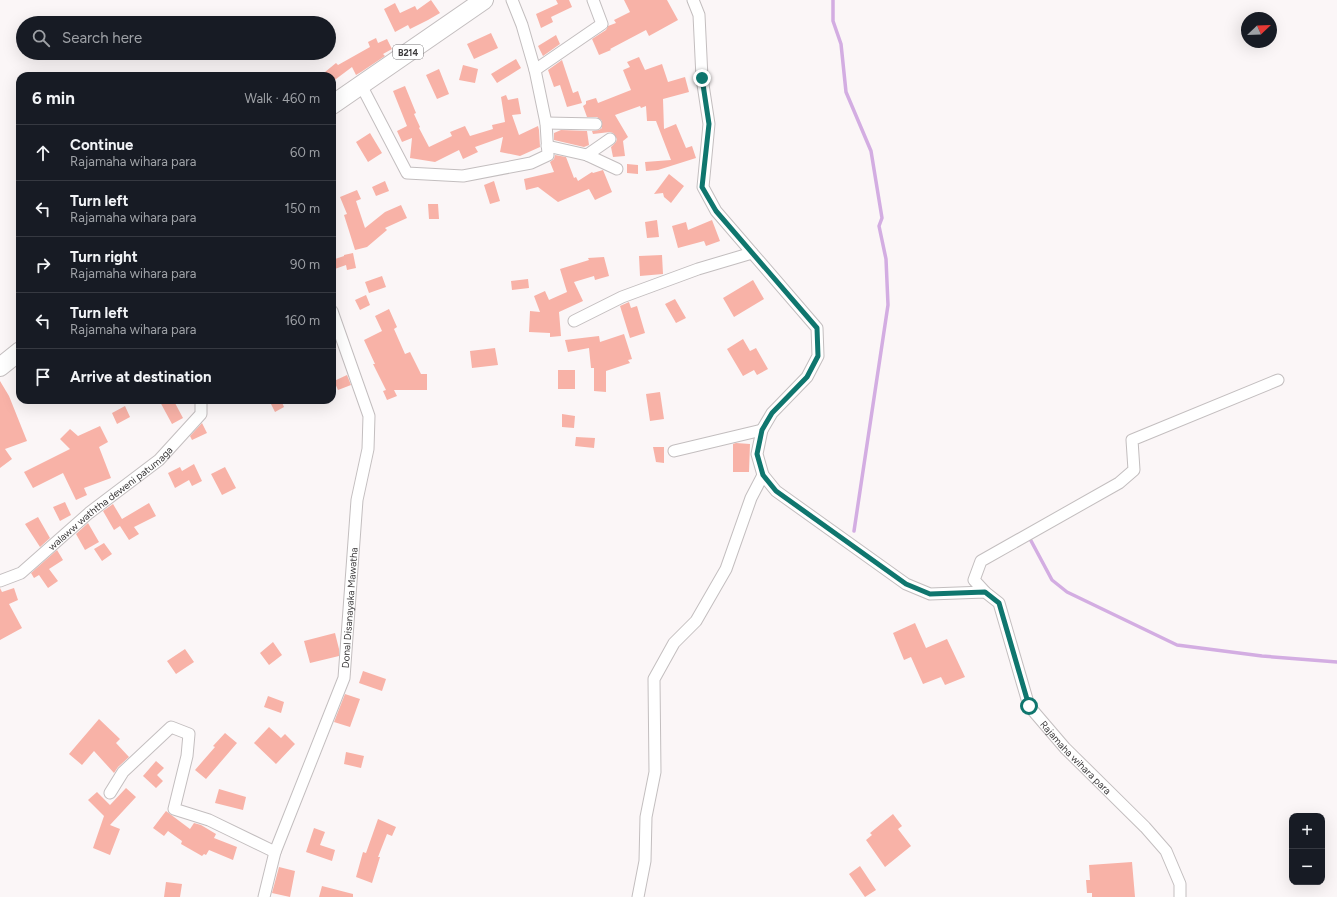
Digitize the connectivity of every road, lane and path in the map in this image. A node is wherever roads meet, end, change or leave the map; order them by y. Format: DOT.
graph roads {
  1 [pos="484,0"];
  2 [pos="512,0"];
  3 [pos="593,0"];
  4 [pos="693,0"];
  5 [pos="535,70"];
  6 [pos="361,85"];
  7 [pos="336,101"];
  8 [pos="546,123"];
  9 [pos="596,124"];
  10 [pos="610,138"];
  11 [pos="547,146"];
  12 [pos="587,155"];
  13 [pos="617,169"];
  14 [pos="752,253"];
  15 [pos="574,321"];
  16 [pos="336,322"];
  17 [pos="16,354"];
  18 [pos="0,367"];
  19 [pos="1278,380"];
  20 [pos="201,404"];
  21 [pos="762,430"];
  22 [pos="674,451"];
  23 [pos="763,475"];
  24 [pos="0,581"];
  25 [pos="985,592"];
  26 [pos="110,793"];
  27 [pos="275,852"];
  28 [pos="264,897"];
  29 [pos="638,897"];
  30 [pos="1180,897"];
  1 -- 6 [label="main road, B214"];
  2 -- 5 [label="street"];
  3 -- 5 [label="street"];
  4 -- 14 [label="street"];
  5 -- 8 [label="street"];
  6 -- 7 [label="main road, B214"];
  6 -- 11 [label="street"];
  8 -- 9 [label="street"];
  8 -- 11 [label="street"];
  10 -- 12 [label="street"];
  11 -- 12 [label="street"];
  12 -- 13 [label="street"];
  14 -- 15 [label="street"];
  14 -- 21 [label="street"];
  16 -- 27 [label="street, Donal Disanayaka Mawatha"];
  17 -- 18 [label="main road"];
  19 -- 25 [label="street, Rajamaha wihara para"];
  20 -- 24 [label="street, walaww waththa deweni patumaga"];
  21 -- 22 [label="street"];
  21 -- 23 [label="street"];
  23 -- 25 [label="street"];
  23 -- 29 [label="street"];
  25 -- 30 [label="street, Rajamaha wihara para"];
  26 -- 27 [label="street"];
  27 -- 28 [label="street, Donal Disanayaka Mawatha"];
}
